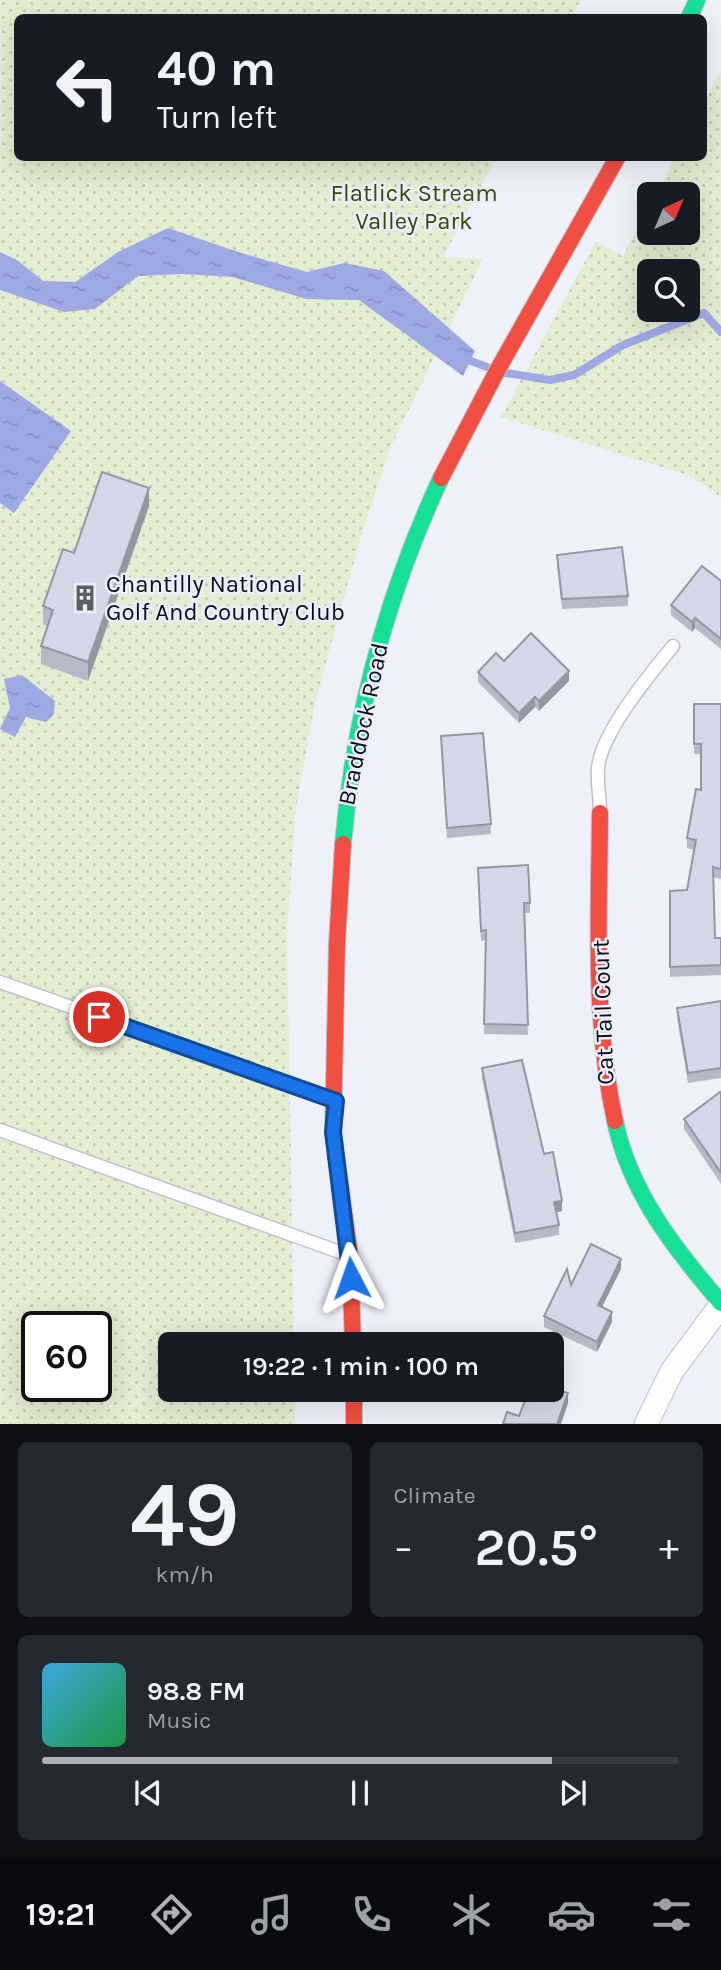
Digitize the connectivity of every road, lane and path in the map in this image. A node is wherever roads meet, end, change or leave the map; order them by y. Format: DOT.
graph roads {
  1 [pos="615,161"];
  2 [pos="673,646"];
  3 [pos="600,813"];
  4 [pos="0,982"];
  5 [pos="336,1101"];
  6 [pos="0,1130"];
  7 [pos="350,1256"];
  8 [pos="721,1304"];
  9 [pos="353,1332"];
  10 [pos="354,1402"];
  11 [pos="354,1424"];
  12 [pos="646,1424"];
  1 -- 5 [label="main road, Braddock Road"];
  2 -- 3 [label="lane"];
  3 -- 8 [label="main road, Cat Tail Court"];
  4 -- 5 [label="lane"];
  5 -- 7 [label="main road, Braddock Road"];
  6 -- 7 [label="lane"];
  7 -- 9 [label="main road, Braddock Road"];
  8 -- 12 [label="street"];
  10 -- 11 [label="main road"];
}
